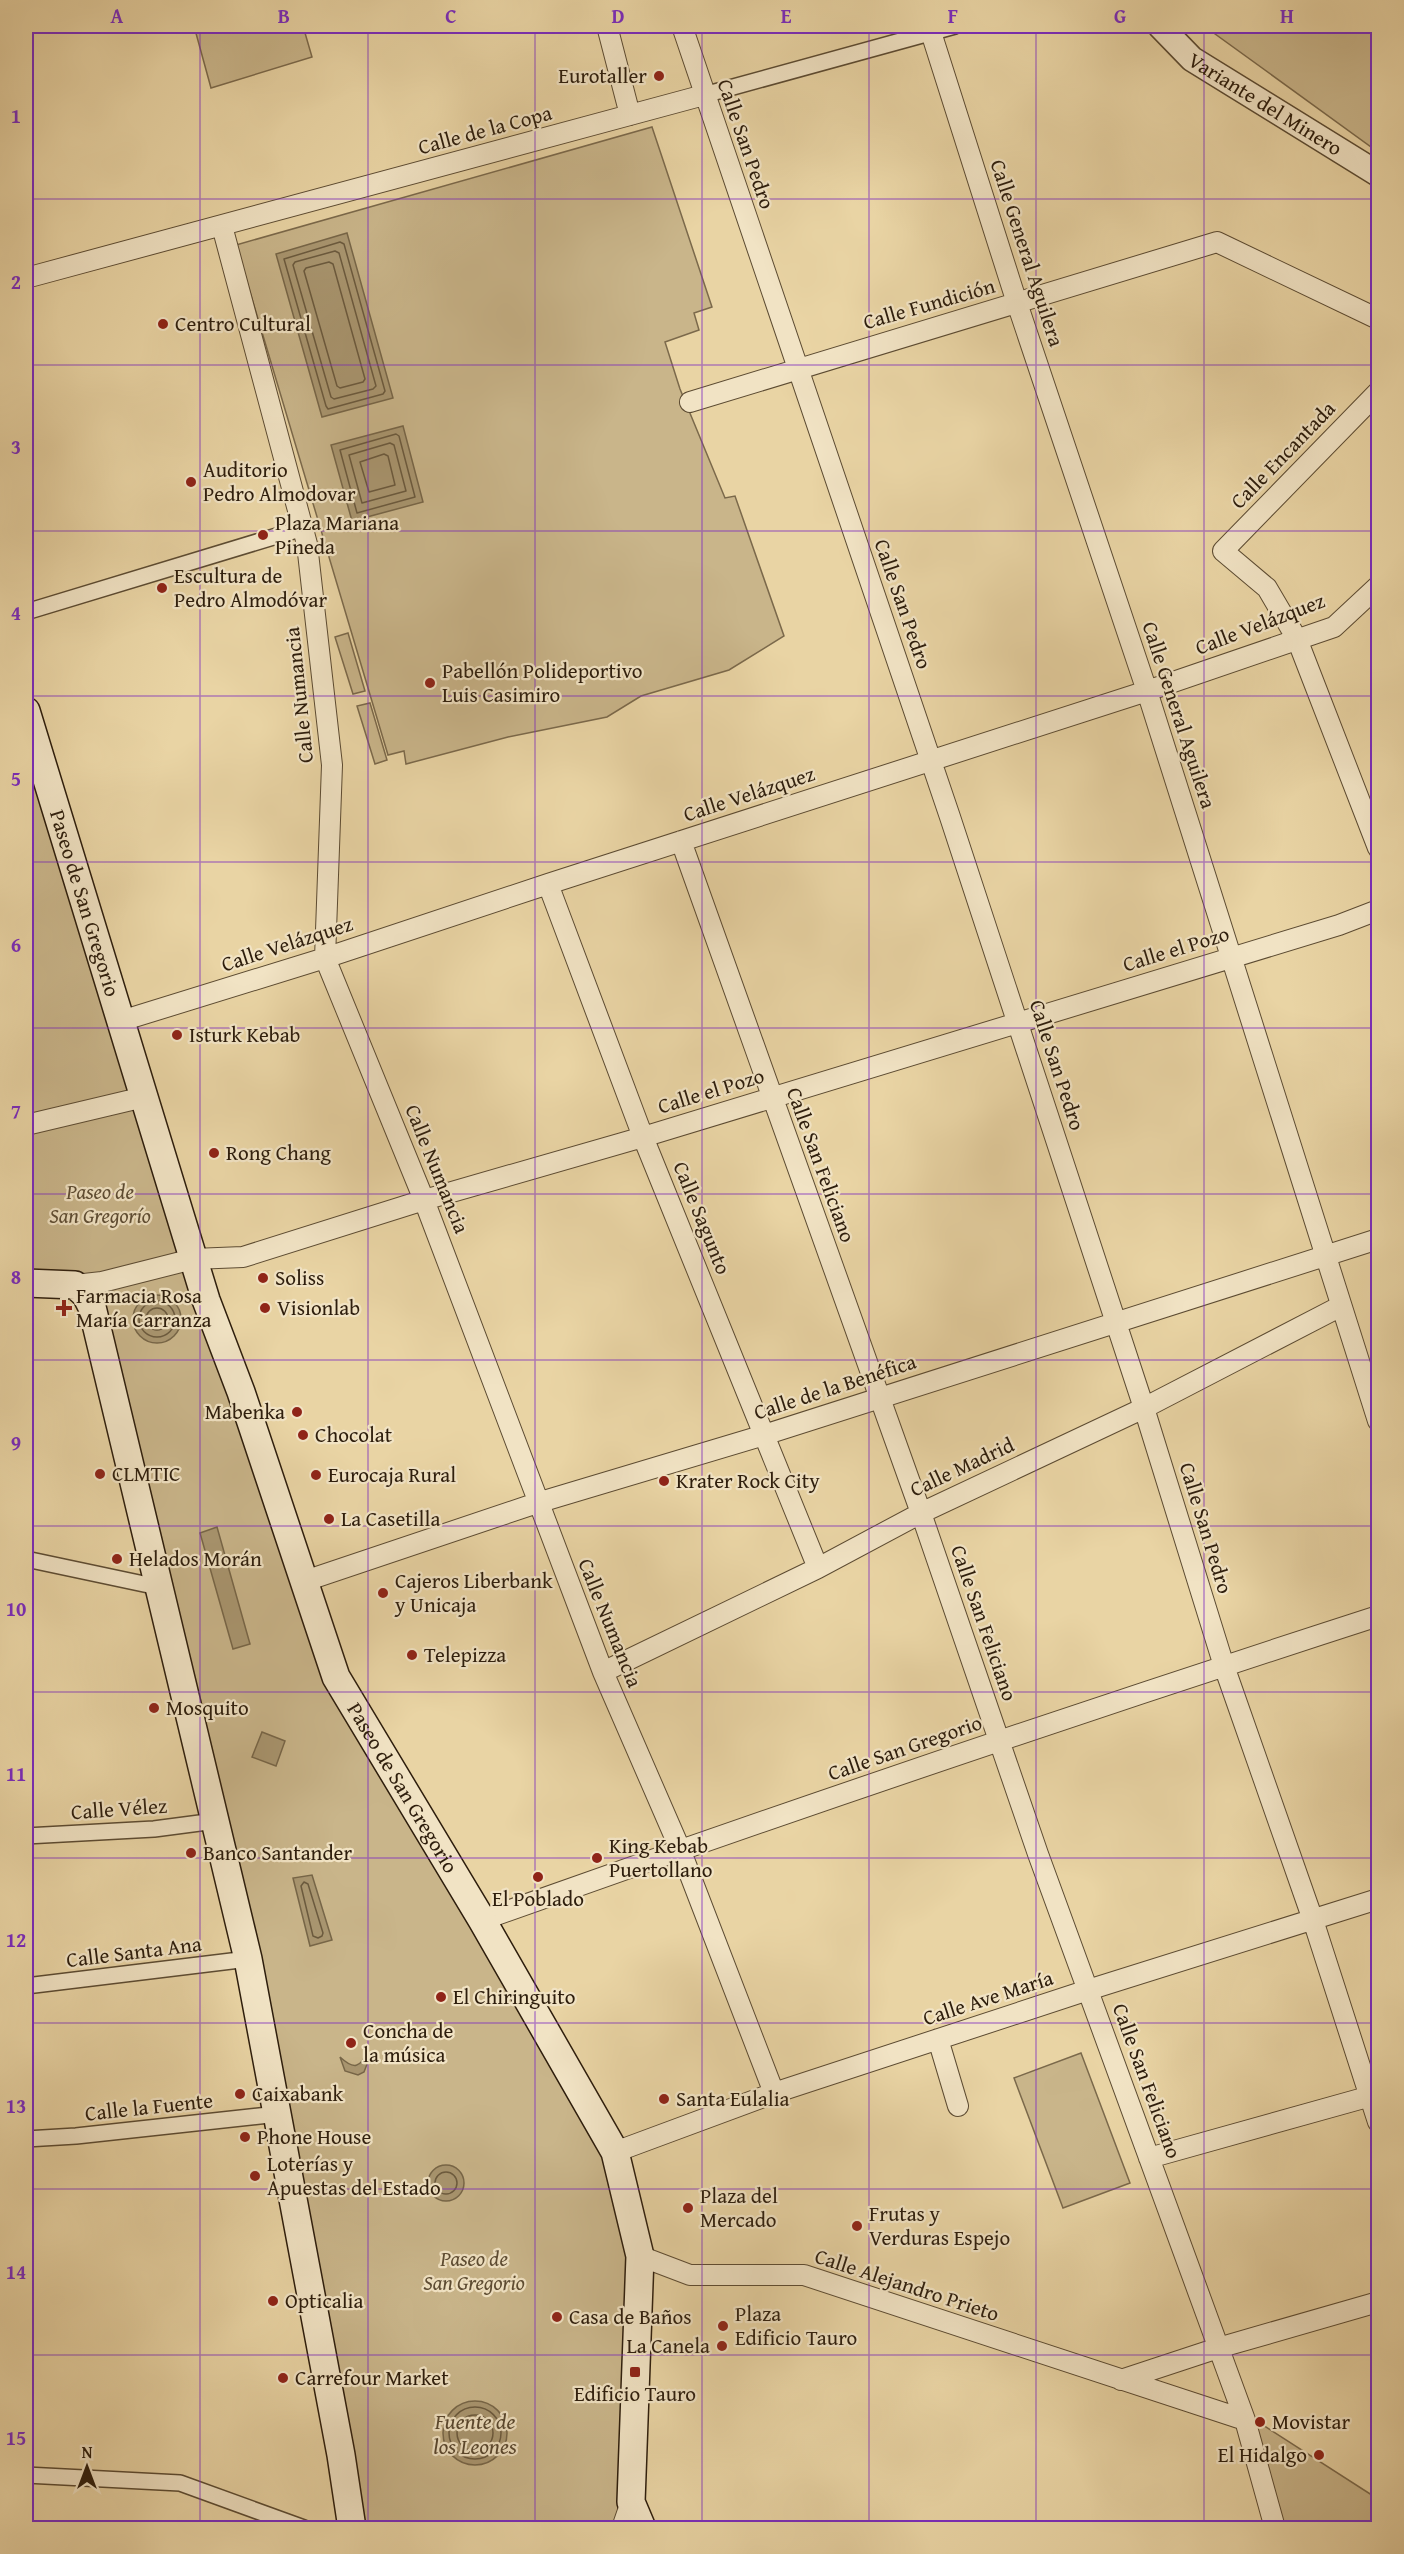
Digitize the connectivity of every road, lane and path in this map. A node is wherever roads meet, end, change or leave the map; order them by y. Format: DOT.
graph roads {
  1 [pos="607,26"];
  2 [pos="682,26"];
  3 [pos="955,26"];
  4 [pos="1160,26"];
  5 [pos="930,29"];
  6 [pos="704,95"];
  7 [pos="630,115"];
  8 [pos="1378,174"];
  9 [pos="222,226"];
  10 [pos="26,278"];
  11 [pos="1017,303"];
  12 [pos="1378,319"];
  13 [pos="796,368"];
  14 [pos="1378,392"];
  15 [pos="690,402"];
  16 [pos="303,528"];
  17 [pos="1378,586"];
  18 [pos="26,612"];
  19 [pos="1297,639"];
  20 [pos="1147,691"];
  21 [pos="26,711"];
  22 [pos="932,761"];
  23 [pos="1374,819"];
  24 [pos="681,841"];
  25 [pos="1378,848"];
  26 [pos="548,884"];
  27 [pos="1378,910"];
  28 [pos="1232,957"];
  29 [pos="325,958"];
  30 [pos="121,1022"];
  31 [pos="1017,1022"];
  32 [pos="144,1097"];
  33 [pos="771,1097"];
  34 [pos="26,1125"];
  35 [pos="643,1137"];
  36 [pos="424,1200"];
  37 [pos="1378,1239"];
  38 [pos="1325,1256"];
  39 [pos="189,1260"];
  40 [pos="102,1282"];
  41 [pos="26,1283"];
  42 [pos="75,1285"];
  43 [pos="1341,1306"];
  44 [pos="92,1307"];
  45 [pos="1117,1324"];
  46 [pos="879,1398"];
  47 [pos="1144,1408"];
  48 [pos="1378,1421"];
  49 [pos="764,1435"];
  50 [pos="537,1503"];
  51 [pos="921,1513"];
  52 [pos="26,1559"];
  53 [pos="819,1568"];
  54 [pos="305,1581"];
  55 [pos="158,1587"];
  56 [pos="1378,1616"];
  57 [pos="1224,1666"];
  58 [pos="603,1672"];
  59 [pos="999,1741"];
  60 [pos="215,1821"];
  61 [pos="26,1836"];
  62 [pos="680,1850"];
  63 [pos="1378,1899"];
  64 [pos="482,1920"];
  65 [pos="1312,1920"];
  66 [pos="248,1959"];
  67 [pos="26,1986"];
  68 [pos="1088,1990"];
  69 [pos="938,2039"];
  70 [pos="774,2093"];
  71 [pos="1375,2095"];
  72 [pos="958,2106"];
  73 [pos="278,2114"];
  74 [pos="1378,2122"];
  75 [pos="26,2139"];
  76 [pos="615,2152"];
  77 [pos="1149,2158"];
  78 [pos="640,2256"];
  79 [pos="1378,2302"];
  80 [pos="1218,2348"];
  81 [pos="1121,2379"];
  82 [pos="1245,2420"];
  83 [pos="26,2475"];
  84 [pos="344,2487"];
  85 [pos="632,2502"];
  86 [pos="304,2529"];
  87 [pos="330,2529"];
  88 [pos="352,2529"];
  89 [pos="622,2529"];
  90 [pos="642,2529"];
  91 [pos="1275,2529"];
  1 -- 7 [label="street"];
  2 -- 6 [label="street, Calle San Pedro"];
  3 -- 5 [label="street, Calle de la Copa"];
  4 -- 8 [label="street, Variante del Minero"];
  5 -- 6 [label="street, Calle de la Copa"];
  5 -- 11 [label="street, Calle General Aguilera"];
  6 -- 7 [label="street, Calle de la Copa"];
  6 -- 13 [label="street, Calle San Pedro"];
  7 -- 9 [label="street, Calle de la Copa"];
  9 -- 10 [label="street, Calle de la Copa"];
  9 -- 16 [label="street, Calle Numancia"];
  11 -- 12 [label="street, Calle Fundición"];
  11 -- 13 [label="street, Calle Fundición"];
  11 -- 20 [label="street, Calle General Aguilera"];
  13 -- 15 [label="street, Calle Fundición"];
  13 -- 22 [label="street, Calle San Pedro"];
  14 -- 19 [label="street, Calle Encantada"];
  16 -- 18 [label="street"];
  16 -- 29 [label="street, Calle Numancia"];
  17 -- 19 [label="street, Calle Velázquez"];
  19 -- 20 [label="street, Calle Velázquez"];
  19 -- 23 [label="street"];
  20 -- 22 [label="street, Calle Velázquez"];
  20 -- 28 [label="street, Calle General Aguilera"];
  21 -- 30 [label="main road, Paseo de San Gregorio"];
  22 -- 24 [label="street, Calle Velázquez"];
  22 -- 31 [label="street, Calle San Pedro"];
  23 -- 25 [label="street"];
  24 -- 26 [label="street, Calle Velázquez"];
  24 -- 33 [label="street, Calle San Feliciano"];
  26 -- 29 [label="street, Calle Velázquez"];
  26 -- 35 [label="street, Calle Sagunto"];
  27 -- 28 [label="street, Calle el Pozo"];
  28 -- 31 [label="street, Calle el Pozo"];
  28 -- 38 [label="street, Calle General Aguilera"];
  29 -- 30 [label="street, Calle Velázquez"];
  29 -- 36 [label="street, Calle Numancia"];
  30 -- 32 [label="main road, Paseo de San Gregorio"];
  31 -- 33 [label="street, Calle el Pozo"];
  31 -- 45 [label="street, Calle San Pedro"];
  32 -- 34 [label="street"];
  32 -- 39 [label="main road, Paseo de San Gregorio"];
  33 -- 35 [label="street, Calle el Pozo"];
  33 -- 46 [label="street, Calle San Feliciano"];
  35 -- 36 [label="street, Calle el Pozo"];
  35 -- 49 [label="street, Calle Sagunto"];
  36 -- 39 [label="street, Calle el Pozo"];
  36 -- 50 [label="street, Calle Numancia"];
  37 -- 38 [label="street, Calle de la Benéfica"];
  38 -- 43 [label="street, Calle General Aguilera"];
  38 -- 45 [label="street, Calle de la Benéfica"];
  39 -- 40 [label="street"];
  39 -- 54 [label="main road, Paseo de San Gregorio"];
  40 -- 42 [label="street"];
  40 -- 44 [label="street"];
  41 -- 42 [label="main road"];
  42 -- 44 [label="main road"];
  43 -- 47 [label="street, Calle Madrid"];
  43 -- 48 [label="street, Calle General Aguilera"];
  44 -- 55 [label="main road"];
  45 -- 46 [label="street, Calle de la Benéfica"];
  45 -- 47 [label="street, Calle San Pedro"];
  46 -- 49 [label="street, Calle de la Benéfica"];
  46 -- 51 [label="street, Calle San Feliciano"];
  47 -- 51 [label="street, Calle Madrid"];
  47 -- 57 [label="street, Calle San Pedro"];
  49 -- 50 [label="street, Calle de la Benéfica"];
  49 -- 53 [label="street, Calle Sagunto"];
  50 -- 54 [label="street, Calle de la Benéfica"];
  50 -- 58 [label="street, Calle Numancia"];
  51 -- 53 [label="street, Calle Madrid"];
  51 -- 59 [label="street, Calle San Feliciano"];
  52 -- 55 [label="street"];
  53 -- 58 [label="street, Calle Madrid"];
  54 -- 64 [label="main road, Paseo de San Gregorio"];
  55 -- 60 [label="main road"];
  56 -- 57 [label="street, Calle San Gregorio"];
  57 -- 59 [label="street, Calle San Gregorio"];
  57 -- 65 [label="street, Calle San Pedro"];
  58 -- 62 [label="street, Calle Numancia"];
  59 -- 62 [label="street, Calle San Gregorio"];
  59 -- 68 [label="street, Calle San Feliciano"];
  60 -- 61 [label="street, Calle Vélez"];
  60 -- 66 [label="main road"];
  62 -- 64 [label="street, Calle San Gregorio"];
  62 -- 70 [label="street, Calle Numancia"];
  63 -- 65 [label="street, Calle Ave María"];
  64 -- 76 [label="main road, Paseo de San Gregorio"];
  65 -- 68 [label="street, Calle Ave María"];
  65 -- 71 [label="street, Calle San Pedro"];
  66 -- 67 [label="street, Calle Santa Ana"];
  66 -- 73 [label="main road"];
  68 -- 69 [label="street, Calle Ave María"];
  68 -- 77 [label="street, Calle San Feliciano"];
  69 -- 70 [label="street, Calle Ave María"];
  69 -- 72 [label="street"];
  70 -- 76 [label="street, Calle Ave María"];
  71 -- 74 [label="street, Calle San Pedro"];
  71 -- 77 [label="street"];
  73 -- 75 [label="street, Calle la Fuente"];
  73 -- 84 [label="main road"];
  76 -- 78 [label="main road, Paseo de San Gregorio"];
  77 -- 80 [label="street, Calle San Feliciano"];
  78 -- 81 [label="street, Calle Alejandro Prieto"];
  78 -- 85 [label="main road, Paseo de San Gregorio"];
  79 -- 80 [label="street"];
  80 -- 81 [label="street"];
  80 -- 82 [label="street, Calle San Feliciano"];
  81 -- 82 [label="street, Calle Alejandro Prieto"];
  82 -- 91 [label="street, Calle San Feliciano"];
  83 -- 86 [label="street"];
  84 -- 87 [label="main road"];
  84 -- 88 [label="main road"];
  85 -- 89 [label="street, Paseo de San Gregorio"];
  85 -- 90 [label="main road, Paseo de San Gregorio"];
}
